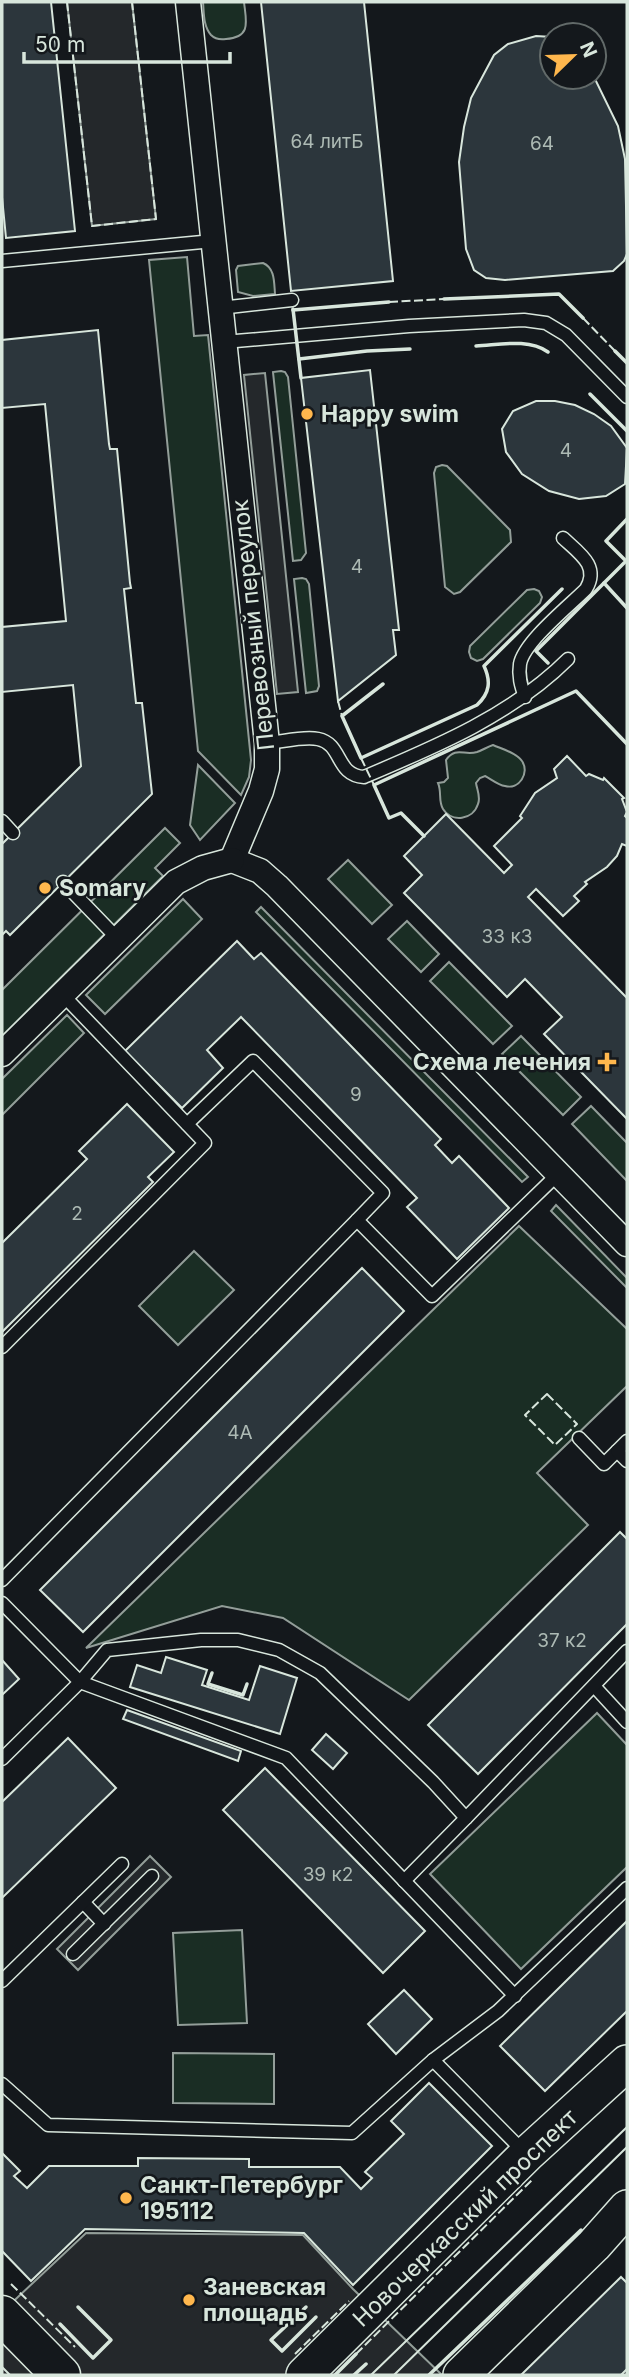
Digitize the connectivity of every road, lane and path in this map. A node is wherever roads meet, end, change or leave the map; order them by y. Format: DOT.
graph roads {
  1 [pos="188,2"];
  2 [pos="213,241"];
  3 [pos="2,261"];
  4 [pos="292,300"];
  5 [pos="220,308"];
  6 [pos="224,342"];
  7 [pos="627,397"];
  8 [pos="563,538"];
  9 [pos="568,659"];
  10 [pos="525,697"];
  11 [pos="267,743"];
  12 [pos="2,821"];
  13 [pos="13,833"];
  14 [pos="232,860"];
  15 [pos="63,882"];
  16 [pos="118,939"];
  17 [pos="62,994"];
  18 [pos="2,1054"];
  19 [pos="187,1124"];
  20 [pos="558,1174"];
  21 [pos="357,1220"];
  22 [pos="627,1244"];
  23 [pos="2,1347"];
  24 [pos="579,1438"];
  25 [pos="627,1441"];
  26 [pos="617,1451"];
  27 [pos="627,1461"];
  28 [pos="2,1580"];
  29 [pos="2,1603"];
  30 [pos="627,1651"];
  31 [pos="80,1682"];
  32 [pos="594,1686"];
  33 [pos="627,1722"];
  34 [pos="2,1759"];
  35 [pos="466,1818"];
  36 [pos="122,1864"];
  37 [pos="152,1876"];
  38 [pos="404,1881"];
  39 [pos="627,1888"];
  40 [pos="83,1902"];
  41 [pos="104,1924"];
  42 [pos="73,1954"];
  43 [pos="2,1981"];
  44 [pos="514,1996"];
  45 [pos="432,2060"];
  46 [pos="627,2063"];
  47 [pos="2,2084"];
  48 [pos="527,2154"];
  49 [pos="627,2210"];
  50 [pos="2,2315"];
  51 [pos="61,2375"];
  52 [pos="304,2375"];
  53 [pos="461,2375"];
  1 -- 2 [label="street, Перевозный переулок"];
  2 -- 3 [label="lane"];
  2 -- 5 [label="street, Перевозный переулок"];
  4 -- 5 [label="lane"];
  5 -- 6 [label="street, Перевозный переулок"];
  6 -- 7 [label="lane"];
  6 -- 11 [label="street, Перевозный переулок"];
  8 -- 10 [label="lane"];
  9 -- 10 [label="lane"];
  10 -- 11 [label="lane"];
  11 -- 14 [label="street, Перевозный переулок"];
  12 -- 13 [label="lane"];
  14 -- 16 [label="street"];
  14 -- 20 [label="street"];
  15 -- 16 [label="lane"];
  16 -- 17 [label="street"];
  17 -- 18 [label="street"];
  17 -- 19 [label="lane"];
  19 -- 21 [label="lane"];
  19 -- 23 [label="lane"];
  20 -- 21 [label="lane"];
  20 -- 22 [label="street"];
  21 -- 28 [label="lane"];
  24 -- 26 [label="lane"];
  25 -- 26 [label="lane"];
  26 -- 27 [label="lane"];
  29 -- 31 [label="lane"];
  30 -- 32 [label="lane"];
  31 -- 34 [label="lane"];
  31 -- 35 [label="lane"];
  31 -- 38 [label="lane"];
  32 -- 33 [label="lane"];
  32 -- 35 [label="lane"];
  35 -- 38 [label="lane"];
  36 -- 40 [label="lane"];
  37 -- 41 [label="lane"];
  38 -- 44 [label="lane"];
  39 -- 44 [label="lane"];
  40 -- 41 [label="lane"];
  40 -- 43 [label="lane"];
  41 -- 42 [label="lane"];
  44 -- 45 [label="lane"];
  45 -- 47 [label="lane"];
  45 -- 48 [label="lane"];
  46 -- 48 [label="main road, Новочеркасский проспект"];
  48 -- 52 [label="main road, Новочеркасский проспект"];
  49 -- 53 [label="main road"];
  50 -- 51 [label="main road"];
}
